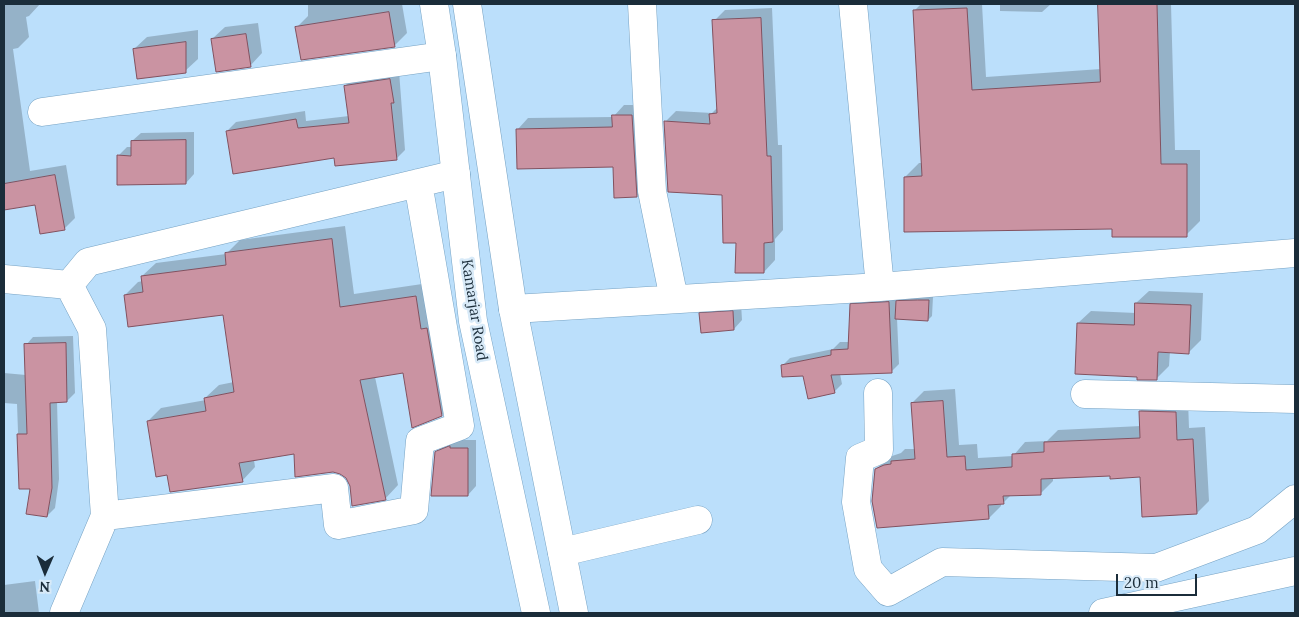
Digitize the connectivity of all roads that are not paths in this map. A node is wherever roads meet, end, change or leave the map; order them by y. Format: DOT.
graph roads {
  1 [pos="434,4"];
  2 [pos="467,4"];
  3 [pos="642,4"];
  4 [pos="853,4"];
  5 [pos="442,56"];
  6 [pos="42,112"];
  7 [pos="456,174"];
  8 [pos="418,183"];
  9 [pos="1295,253"];
  10 [pos="4,278"];
  11 [pos="69,284"];
  12 [pos="880,286"];
  13 [pos="674,299"];
  14 [pos="513,309"];
  15 [pos="878,393"];
  16 [pos="1085,394"];
  17 [pos="1295,399"];
  18 [pos="1295,499"];
  19 [pos="105,516"];
  20 [pos="698,520"];
  21 [pos="562,552"];
  22 [pos="1295,571"];
  23 [pos="889,602"];
  24 [pos="64,613"];
  25 [pos="536,613"];
  26 [pos="574,613"];
  27 [pos="1103,613"];
  1 -- 5 [label="street, Kamarjar Road"];
  2 -- 14 [label="street"];
  3 -- 13 [label="street"];
  4 -- 12 [label="street"];
  5 -- 6 [label="street"];
  5 -- 7 [label="street, Kamarjar Road"];
  7 -- 8 [label="street"];
  7 -- 25 [label="street, Kamarjar Road"];
  8 -- 11 [label="street"];
  8 -- 19 [label="street"];
  9 -- 12 [label="street"];
  10 -- 11 [label="street"];
  11 -- 19 [label="street"];
  12 -- 13 [label="street"];
  13 -- 14 [label="street"];
  14 -- 21 [label="street"];
  15 -- 23 [label="street"];
  16 -- 17 [label="street"];
  18 -- 23 [label="street"];
  19 -- 24 [label="street"];
  20 -- 21 [label="street"];
  21 -- 26 [label="street"];
  22 -- 27 [label="street"];
}
